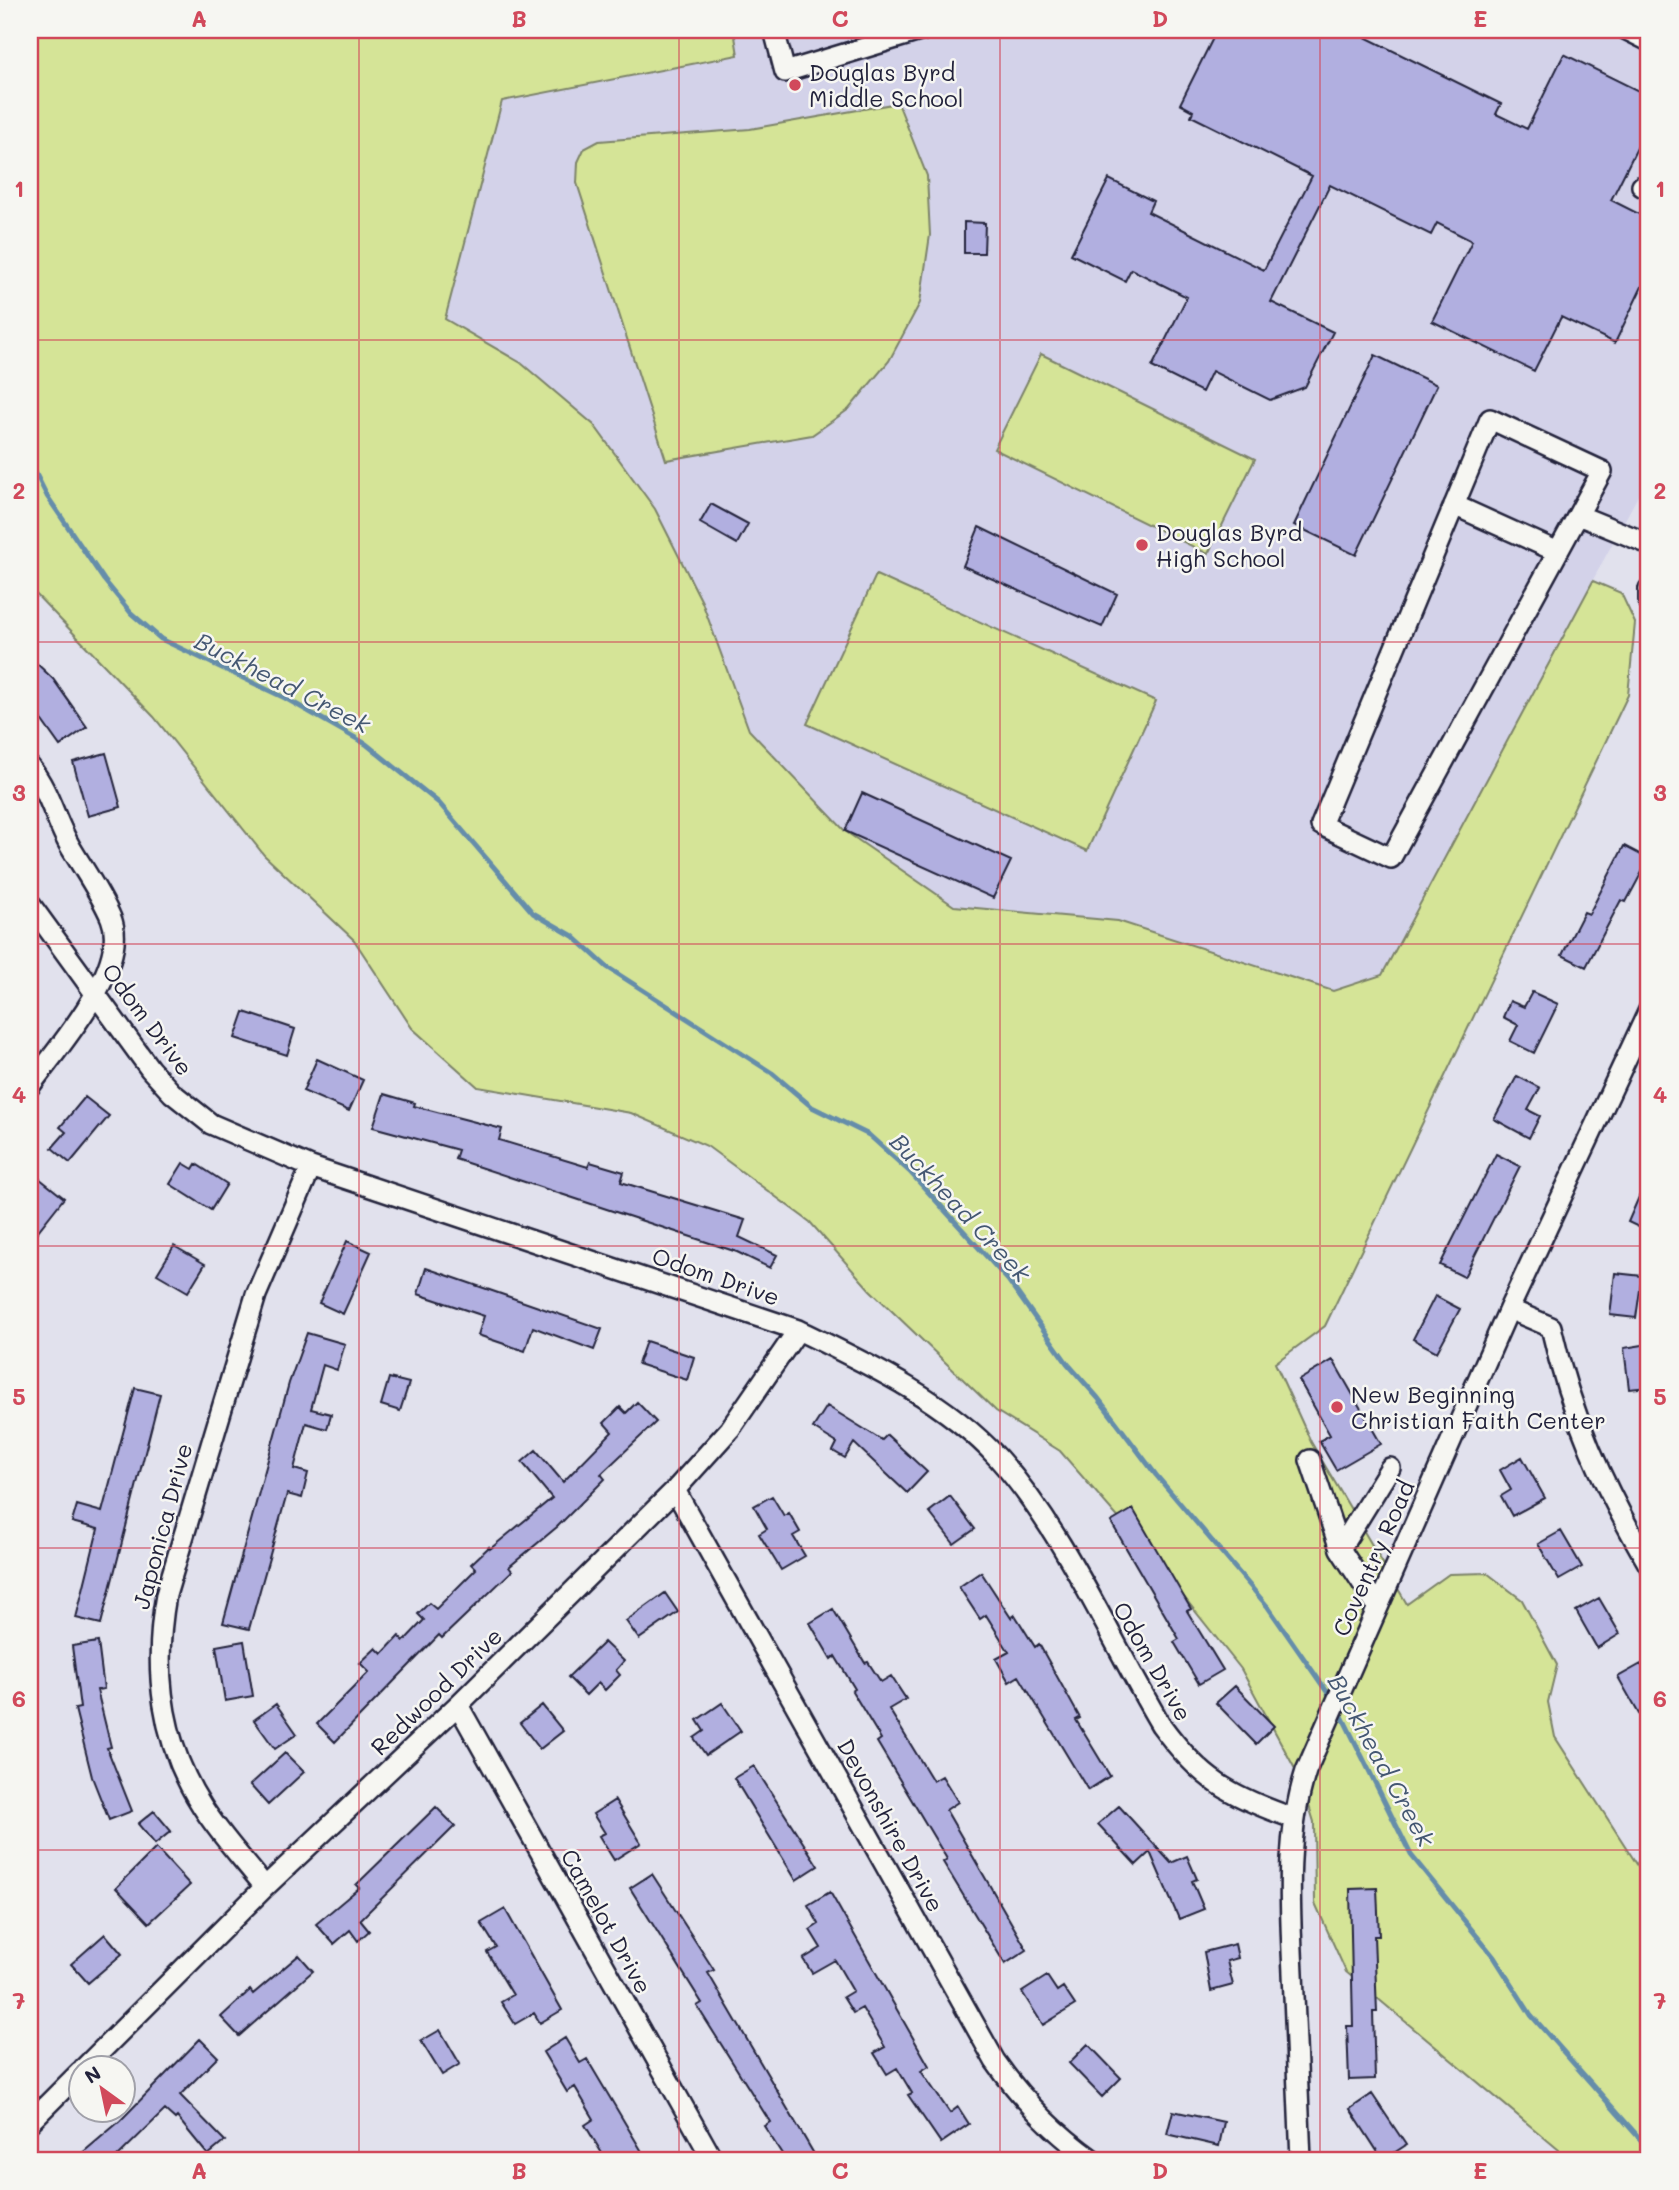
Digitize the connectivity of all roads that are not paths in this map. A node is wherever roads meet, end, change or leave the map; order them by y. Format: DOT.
graph roads {
  1 [pos="774,30"];
  2 [pos="923,30"];
  3 [pos="1627,30"];
  4 [pos="1649,41"];
  5 [pos="1454,505"];
  6 [pos="1578,515"];
  7 [pos="1649,544"];
  8 [pos="1558,552"];
  9 [pos="1649,589"];
  10 [pos="1649,601"];
  11 [pos="30,768"];
  12 [pos="30,904"];
  13 [pos="97,992"];
  14 [pos="1649,1010"];
  15 [pos="30,1086"];
  16 [pos="311,1167"];
  17 [pos="1509,1309"];
  18 [pos="798,1330"];
  19 [pos="1310,1460"];
  20 [pos="1390,1468"];
  21 [pos="675,1490"];
  22 [pos="1649,1525"];
  23 [pos="1631,1534"];
  24 [pos="1339,1549"];
  25 [pos="1649,1565"];
  26 [pos="1378,1607"];
  27 [pos="458,1705"];
  28 [pos="1293,1818"];
  29 [pos="265,1886"];
  30 [pos="98,2054"];
  31 [pos="66,2085"];
  32 [pos="30,2122"];
  33 [pos="713,2160"];
  34 [pos="1093,2160"];
  35 [pos="1301,2160"];
  1 -- 2 [label="street"];
  3 -- 4 [label="street"];
  5 -- 6 [label="street"];
  5 -- 8 [label="street"];
  5 -- 8 [label="street"];
  6 -- 7 [label="street"];
  6 -- 8 [label="street"];
  9 -- 10 [label="street"];
  11 -- 13 [label="street"];
  12 -- 13 [label="street, Odom Drive"];
  13 -- 15 [label="street"];
  13 -- 16 [label="street, Odom Drive"];
  14 -- 17 [label="street, Coventry Road"];
  16 -- 18 [label="street, Odom Drive"];
  16 -- 29 [label="street, Japonica Drive"];
  17 -- 23 [label="street"];
  17 -- 26 [label="street, Coventry Road"];
  18 -- 21 [label="street, Redwood Drive"];
  18 -- 28 [label="street, Odom Drive"];
  19 -- 24 [label="street"];
  20 -- 24 [label="street"];
  21 -- 27 [label="street, Redwood Drive"];
  21 -- 34 [label="street, Devonshire Drive"];
  22 -- 23 [label="street"];
  23 -- 25 [label="street"];
  24 -- 26 [label="street"];
  26 -- 28 [label="street, Coventry Road"];
  27 -- 29 [label="street, Redwood Drive"];
  27 -- 33 [label="street, Camelot Drive"];
  28 -- 35 [label="street, Coventry Road"];
  29 -- 30 [label="street, Redwood Drive"];
  31 -- 32 [label="street"];
}
